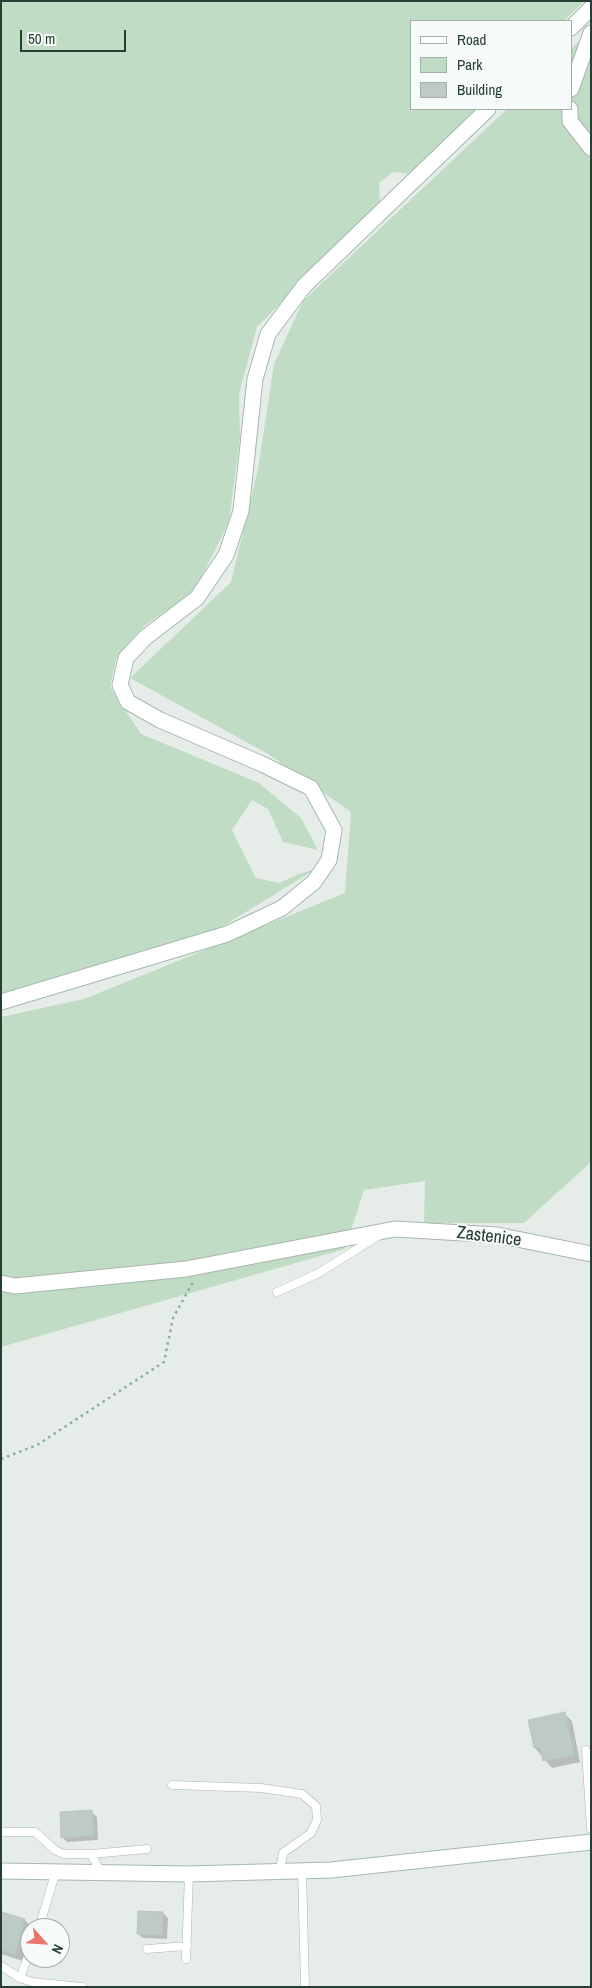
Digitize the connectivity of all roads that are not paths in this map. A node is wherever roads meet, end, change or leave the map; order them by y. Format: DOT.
graph roads {
  1 [pos="591,8"];
  2 [pos="572,27"];
  3 [pos="591,33"];
  4 [pos="572,86"];
  5 [pos="487,110"];
  6 [pos="570,110"];
  7 [pos="591,148"];
  8 [pos="1,1002"];
  9 [pos="386,1231"];
  10 [pos="591,1254"];
  11 [pos="1,1282"];
  12 [pos="277,1292"];
  13 [pos="586,1750"];
  14 [pos="172,1785"];
  15 [pos="591,1829"];
  16 [pos="1,1832"];
  17 [pos="591,1842"];
  18 [pos="147,1849"];
  19 [pos="92,1854"];
  20 [pos="302,1870"];
  21 [pos="1,1871"];
  22 [pos="56,1871"];
  23 [pos="280,1871"];
  24 [pos="101,1872"];
  25 [pos="189,1874"];
  26 [pos="42,1918"];
  27 [pos="186,1946"];
  28 [pos="147,1949"];
  29 [pos="186,1960"];
  30 [pos="1,1966"];
  31 [pos="24,1968"];
  32 [pos="20,1978"];
  33 [pos="82,1987"];
  34 [pos="305,1987"];
  1 -- 2 [label="main road"];
  3 -- 4 [label="main road"];
  5 -- 8 [label="main road"];
  6 -- 7 [label="main road"];
  9 -- 10 [label="main road, Zastenice"];
  9 -- 11 [label="main road, Zastenice"];
  9 -- 12 [label="lane"];
  13 -- 15 [label="lane"];
  14 -- 23 [label="lane"];
  16 -- 19 [label="lane"];
  17 -- 20 [label="main road"];
  18 -- 19 [label="lane"];
  19 -- 24 [label="lane"];
  20 -- 23 [label="main road"];
  20 -- 34 [label="lane"];
  21 -- 22 [label="main road"];
  22 -- 24 [label="main road"];
  22 -- 26 [label="lane"];
  23 -- 25 [label="main road"];
  24 -- 25 [label="main road"];
  25 -- 27 [label="lane"];
  27 -- 28 [label="lane"];
  27 -- 29 [label="lane"];
  30 -- 32 [label="lane"];
  31 -- 32 [label="lane"];
  32 -- 33 [label="lane"];
}
